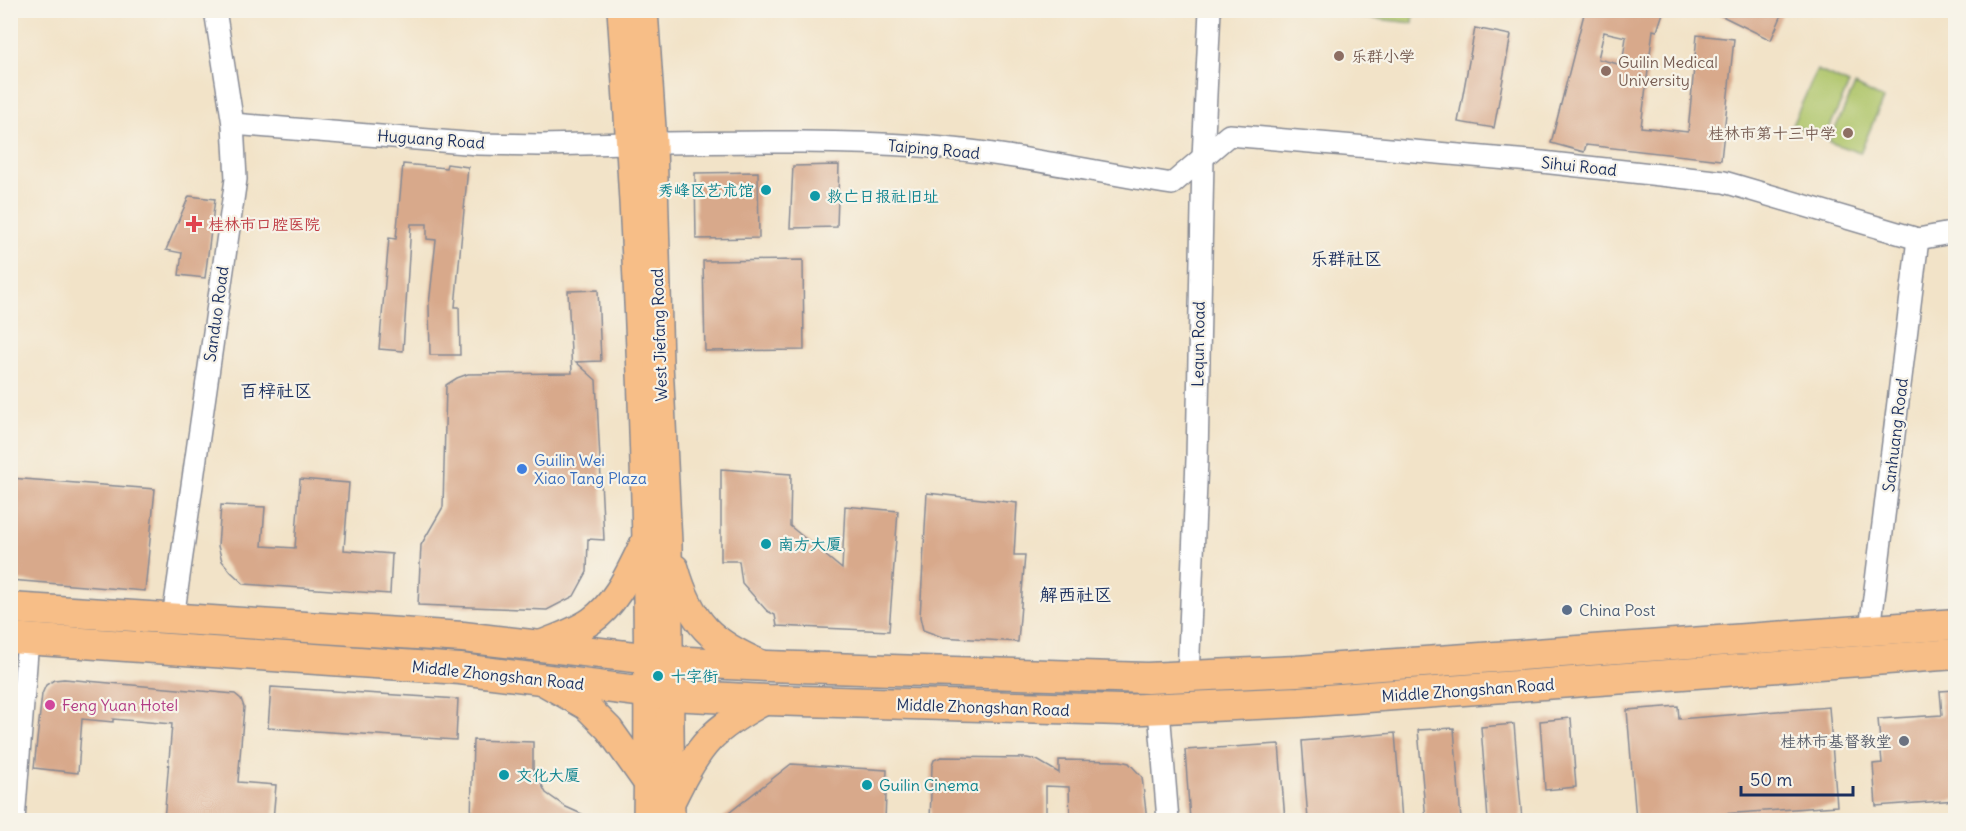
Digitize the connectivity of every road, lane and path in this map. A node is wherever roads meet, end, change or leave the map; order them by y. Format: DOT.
graph roads {
  1 [pos="215,10"];
  2 [pos="621,10"];
  3 [pos="644,10"];
  4 [pos="1210,10"];
  5 [pos="233,124"];
  6 [pos="642,143"];
  7 [pos="1203,158"];
  8 [pos="1956,232"];
  9 [pos="1918,239"];
  10 [pos="657,541"];
  11 [pos="10,608"];
  12 [pos="172,618"];
  13 [pos="1956,624"];
  14 [pos="1870,630"];
  15 [pos="19,639"];
  16 [pos="539,645"];
  17 [pos="1956,654"];
  18 [pos="658,659"];
  19 [pos="767,666"];
  20 [pos="536,677"];
  21 [pos="1188,677"];
  22 [pos="659,693"];
  23 [pos="767,700"];
  24 [pos="1159,710"];
  25 [pos="648,784"];
  26 [pos="671,811"];
  27 [pos="14,820"];
  28 [pos="647,820"];
  29 [pos="1168,820"];
  1 -- 5 [label="street, Sanduo Road"];
  2 -- 6 [label="main road, West Jiefang Road"];
  3 -- 6 [label="main road, West Jiefang Road"];
  4 -- 7 [label="street, Lequn Road"];
  5 -- 6 [label="street, Huguang Road"];
  5 -- 12 [label="street, Sanduo Road"];
  6 -- 7 [label="street, Taiping Road"];
  6 -- 10 [label="main road, West Jiefang Road"];
  7 -- 9 [label="street, Sihui Road"];
  7 -- 21 [label="street, Lequn Road"];
  8 -- 9 [label="street, Sihui Road"];
  9 -- 14 [label="street, Sanhuang Road"];
  10 -- 16 [label="main road"];
  10 -- 18 [label="main road, West Jiefang Road"];
  10 -- 19 [label="main road"];
  11 -- 12 [label="highway, Middle Zhongshan Road"];
  12 -- 16 [label="highway, Middle Zhongshan Road"];
  13 -- 14 [label="highway, Middle Zhongshan Road"];
  14 -- 21 [label="highway, Middle Zhongshan Road"];
  15 -- 20 [label="highway, Middle Zhongshan Road"];
  15 -- 27 [label="street"];
  16 -- 18 [label="highway, Middle Zhongshan Road"];
  17 -- 24 [label="highway, Middle Zhongshan Road"];
  18 -- 19 [label="highway, Middle Zhongshan Road"];
  18 -- 22 [label="main road, West Jiefang Road"];
  19 -- 21 [label="highway, Middle Zhongshan Road"];
  20 -- 22 [label="highway, Middle Zhongshan Road"];
  20 -- 25 [label="main road"];
  22 -- 23 [label="highway, Middle Zhongshan Road"];
  22 -- 25 [label="main road"];
  22 -- 26 [label="main road"];
  23 -- 24 [label="highway, Middle Zhongshan Road"];
  23 -- 26 [label="main road"];
  24 -- 29 [label="street"];
  25 -- 28 [label="main road"];
}
